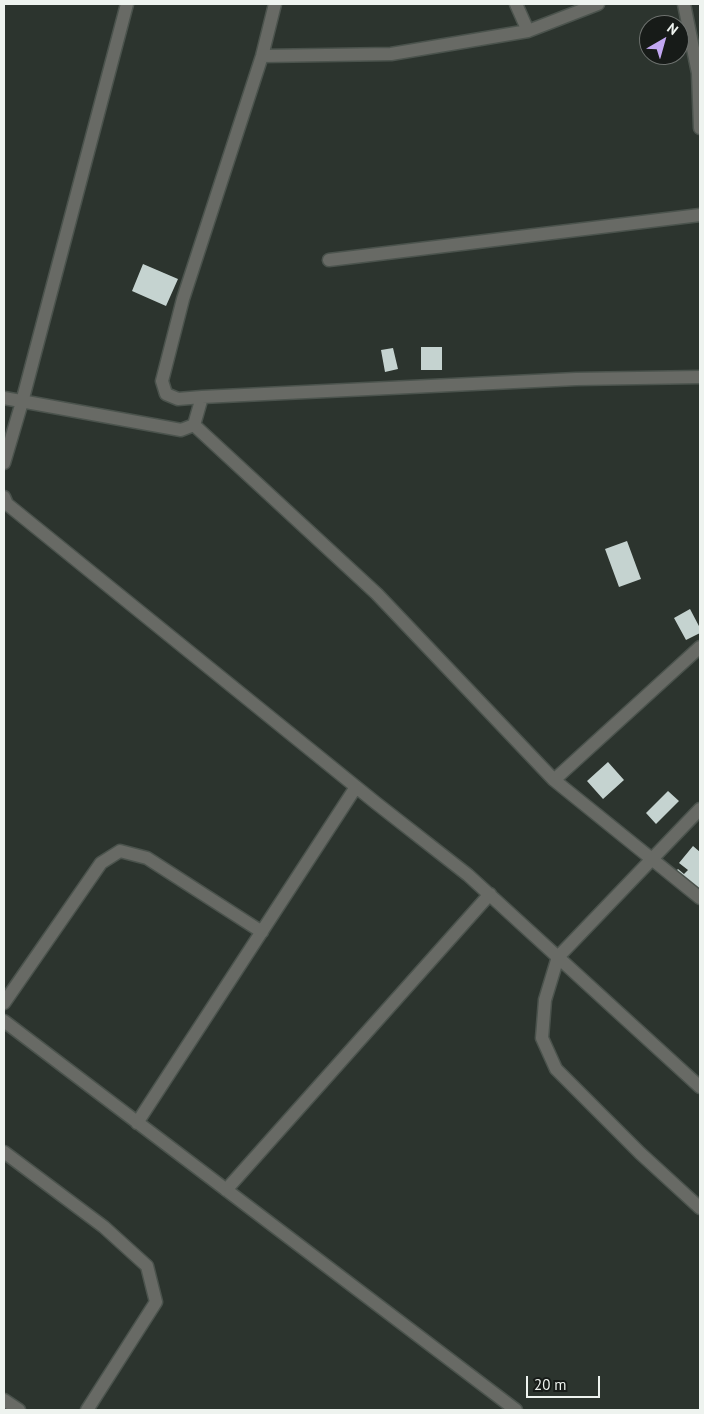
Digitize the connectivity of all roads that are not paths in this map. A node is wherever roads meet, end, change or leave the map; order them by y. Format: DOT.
graph roads {
  1 [pos="127,4"];
  2 [pos="275,4"];
  3 [pos="516,4"];
  4 [pos="598,4"];
  5 [pos="684,4"];
  6 [pos="528,31"];
  7 [pos="262,56"];
  8 [pos="700,128"];
  9 [pos="700,215"];
  10 [pos="329,260"];
  11 [pos="700,377"];
  12 [pos="202,397"];
  13 [pos="4,398"];
  14 [pos="22,402"];
  15 [pos="194,425"];
  16 [pos="4,463"];
  17 [pos="4,497"];
  18 [pos="700,647"];
  19 [pos="554,780"];
  20 [pos="356,787"];
  21 [pos="700,809"];
  22 [pos="652,860"];
  23 [pos="490,894"];
  24 [pos="700,898"];
  25 [pos="262,932"];
  26 [pos="558,957"];
  27 [pos="4,1002"];
  28 [pos="4,1022"];
  29 [pos="700,1088"];
  30 [pos="138,1123"];
  31 [pos="4,1152"];
  32 [pos="226,1190"];
  33 [pos="700,1208"];
  34 [pos="4,1400"];
  35 [pos="18,1410"];
  36 [pos="87,1410"];
  37 [pos="516,1410"];
  1 -- 14 [label="street"];
  2 -- 7 [label="street"];
  3 -- 6 [label="street"];
  4 -- 6 [label="street"];
  5 -- 8 [label="street"];
  6 -- 7 [label="street"];
  7 -- 12 [label="street"];
  9 -- 10 [label="street"];
  11 -- 12 [label="street"];
  12 -- 15 [label="street"];
  13 -- 14 [label="street"];
  14 -- 15 [label="street"];
  14 -- 16 [label="street"];
  15 -- 19 [label="street"];
  17 -- 20 [label="street"];
  18 -- 19 [label="street"];
  19 -- 22 [label="street"];
  20 -- 23 [label="street"];
  20 -- 25 [label="street"];
  21 -- 22 [label="street"];
  22 -- 24 [label="street"];
  22 -- 26 [label="street"];
  23 -- 26 [label="street"];
  23 -- 32 [label="street"];
  25 -- 27 [label="street"];
  25 -- 30 [label="street"];
  26 -- 29 [label="street"];
  26 -- 33 [label="street"];
  28 -- 30 [label="street"];
  30 -- 32 [label="street"];
  31 -- 36 [label="street"];
  32 -- 37 [label="street"];
  34 -- 35 [label="street"];
}
